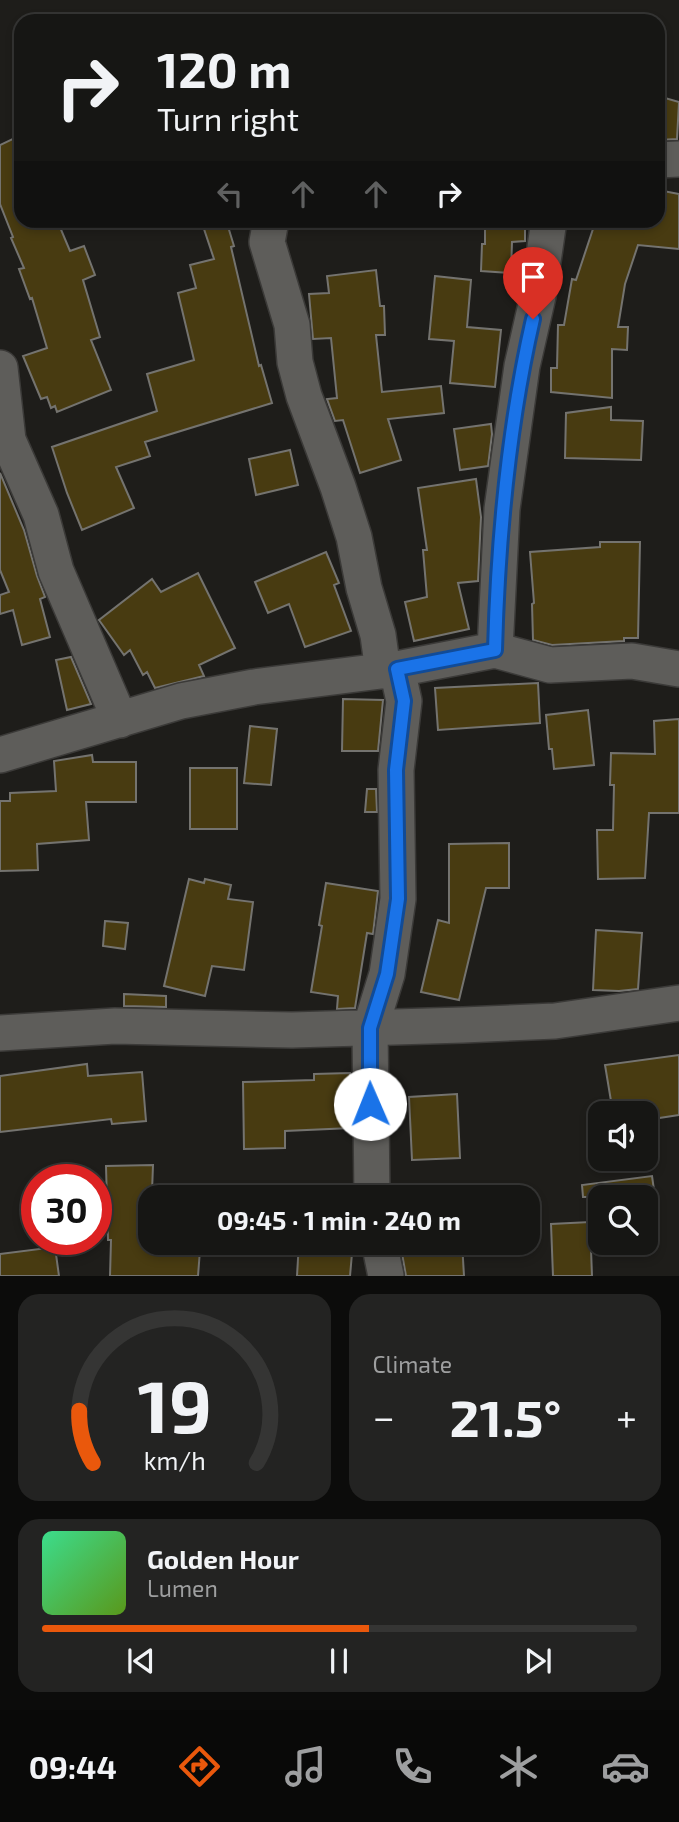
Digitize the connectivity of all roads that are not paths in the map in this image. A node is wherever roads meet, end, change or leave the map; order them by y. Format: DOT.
graph roads {
  1 [pos="270,228"];
  2 [pos="548,228"];
  3 [pos="0,368"];
  4 [pos="4,441"];
  5 [pos="495,650"];
  6 [pos="679,669"];
  7 [pos="390,670"];
  8 [pos="120,720"];
  9 [pos="0,755"];
  10 [pos="679,1003"];
  11 [pos="370,1028"];
  12 [pos="0,1032"];
  13 [pos="372,1185"];
  14 [pos="382,1255"];
  15 [pos="386,1276"];
  1 -- 7 [label="street"];
  2 -- 5 [label="street"];
  3 -- 4 [label="street"];
  4 -- 8 [label="street"];
  5 -- 6 [label="street"];
  5 -- 7 [label="street"];
  7 -- 8 [label="street"];
  7 -- 11 [label="street"];
  8 -- 9 [label="street"];
  10 -- 11 [label="street"];
  11 -- 12 [label="street"];
  11 -- 13 [label="street"];
  14 -- 15 [label="street"];
}
